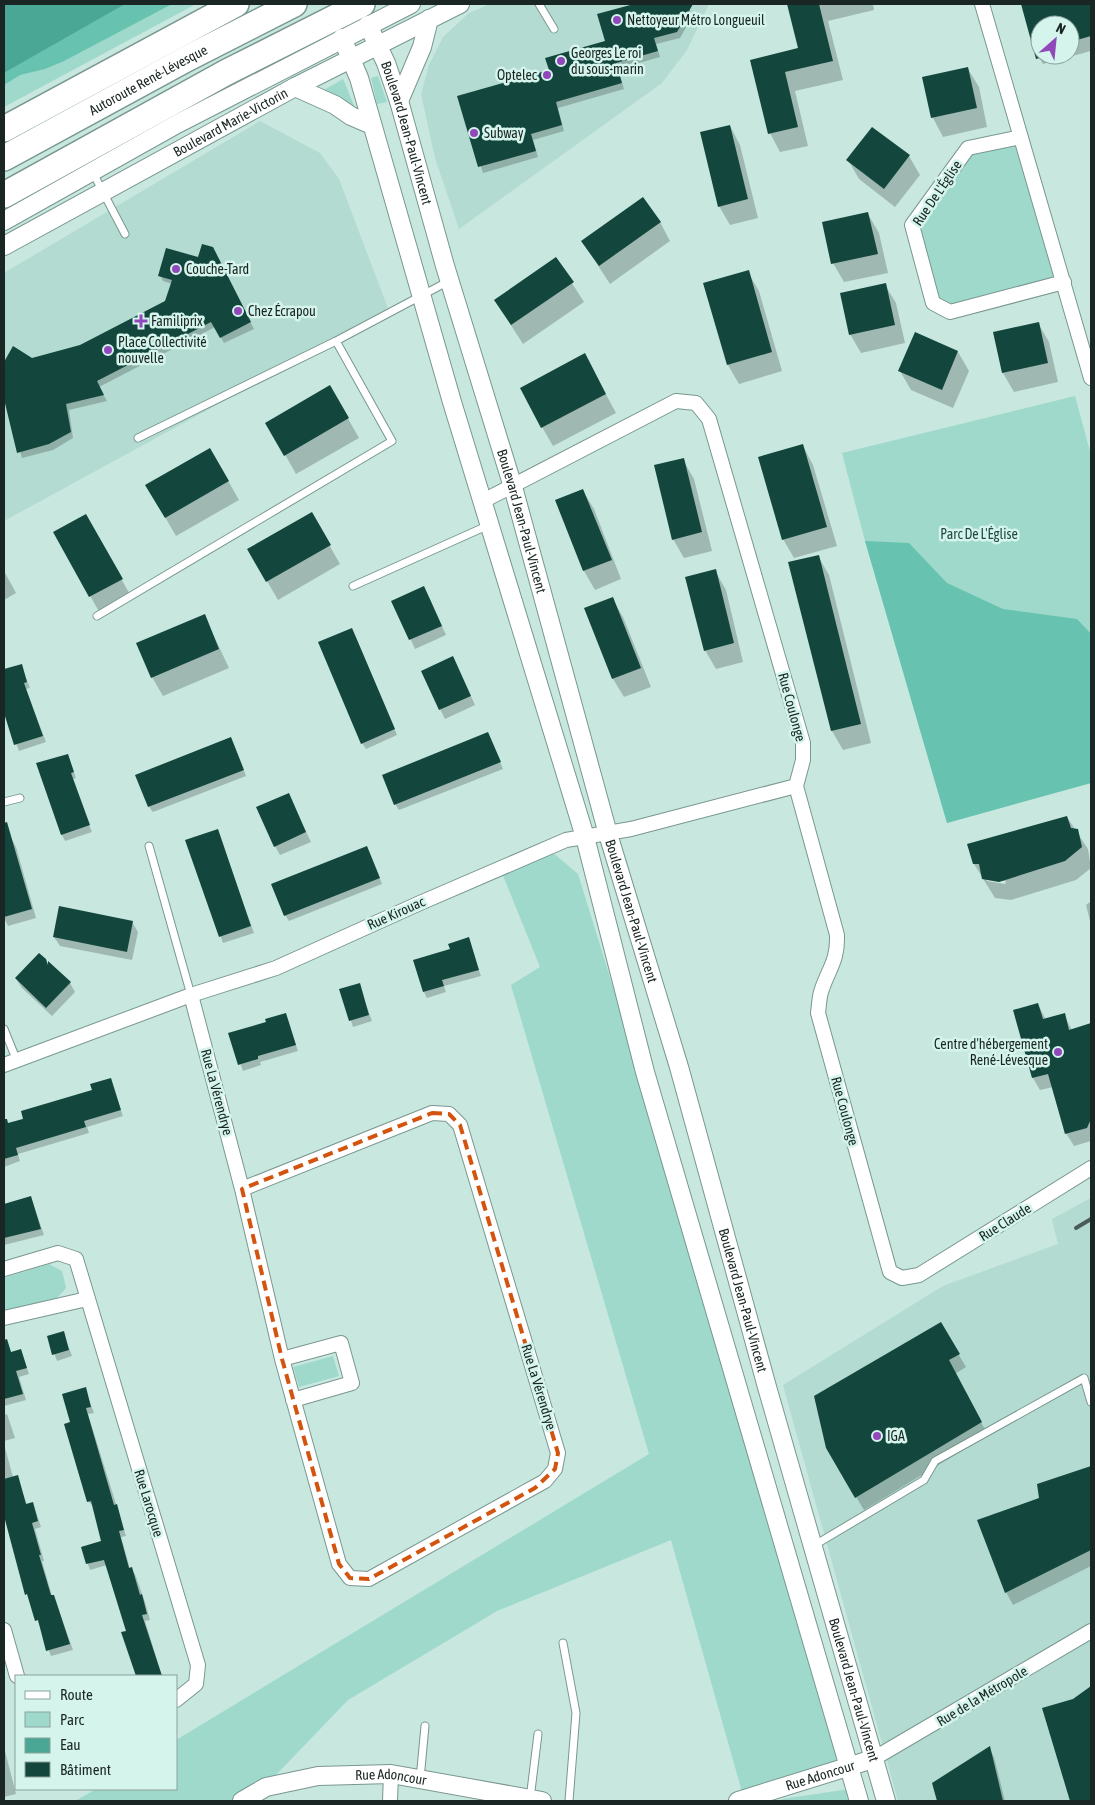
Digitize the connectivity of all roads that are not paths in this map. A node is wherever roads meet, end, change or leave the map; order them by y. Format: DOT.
graph roads {
  1 [pos="236,4"];
  2 [pos="294,4"];
  3 [pos="330,4"];
  4 [pos="411,4"];
  5 [pos="460,4"];
  6 [pos="539,4"];
  7 [pos="982,4"];
  8 [pos="365,14"];
  9 [pos="428,19"];
  10 [pos="554,29"];
  11 [pos="342,38"];
  12 [pos="378,44"];
  13 [pos="351,58"];
  14 [pos="296,87"];
  15 [pos="399,101"];
  16 [pos="372,125"];
  17 [pos="4,129"];
  18 [pos="1021,137"];
  19 [pos="4,158"];
  20 [pos="92,171"];
  21 [pos="4,178"];
  22 [pos="102,190"];
  23 [pos="4,195"];
  24 [pos="4,221"];
  25 [pos="126,234"];
  26 [pos="4,246"];
  27 [pos="449,281"];
  28 [pos="1064,282"];
  29 [pos="421,296"];
  30 [pos="336,341"];
  31 [pos="1091,378"];
  32 [pos="138,438"];
  33 [pos="513,487"];
  34 [pos="483,501"];
  35 [pos="490,525"];
  36 [pos="353,586"];
  37 [pos="96,616"];
  38 [pos="796,786"];
  39 [pos="20,798"];
  40 [pos="4,802"];
  41 [pos="608,834"];
  42 [pos="585,837"];
  43 [pos="149,846"];
  44 [pos="191,995"];
  45 [pos="4,1029"];
  46 [pos="17,1061"];
  47 [pos="4,1065"];
  48 [pos="1091,1168"];
  49 [pos="242,1189"];
  50 [pos="4,1269"];
  51 [pos="918,1275"];
  52 [pos="87,1299"];
  53 [pos="4,1318"];
  54 [pos="282,1359"];
  55 [pos="767,1387"];
  56 [pos="293,1400"];
  57 [pos="742,1400"];
  58 [pos="1091,1402"];
  59 [pos="812,1546"];
  60 [pos="4,1630"];
  61 [pos="1091,1631"];
  62 [pos="563,1643"];
  63 [pos="17,1675"];
  64 [pos="178,1698"];
  65 [pos="425,1726"];
  66 [pos="538,1734"];
  67 [pos="873,1759"];
  68 [pos="850,1767"];
  69 [pos="391,1774"];
  70 [pos="420,1779"];
  71 [pos="536,1800"];
  72 [pos="242,1801"];
  73 [pos="390,1801"];
  74 [pos="570,1801"];
  75 [pos="738,1801"];
  76 [pos="859,1801"];
  77 [pos="886,1801"];
  1 -- 17 [label="highway, Autoroute René-Lévesque"];
  2 -- 19 [label="highway, Autoroute René-Lévesque"];
  3 -- 21 [label="highway"];
  4 -- 8 [label="street, Boulevard Marie-Victorin"];
  5 -- 9 [label="street, Boulevard Marie-Victorin"];
  6 -- 10 [label="lane"];
  7 -- 18 [label="street"];
  8 -- 11 [label="street, Boulevard Marie-Victorin"];
  8 -- 12 [label="street, Boulevard Jean-Paul-Vincent"];
  8 -- 23 [label="highway"];
  9 -- 12 [label="street, Boulevard Marie-Victorin"];
  9 -- 15 [label="street"];
  11 -- 13 [label="street, Boulevard Jean-Paul-Vincent"];
  11 -- 20 [label="street, Boulevard Marie-Victorin"];
  12 -- 13 [label="street, Boulevard Marie-Victorin"];
  12 -- 15 [label="street, Boulevard Jean-Paul-Vincent"];
  13 -- 14 [label="street, Boulevard Marie-Victorin"];
  13 -- 16 [label="street, Boulevard Jean-Paul-Vincent"];
  14 -- 16 [label="street"];
  14 -- 22 [label="street, Boulevard Marie-Victorin"];
  15 -- 27 [label="street, Boulevard Jean-Paul-Vincent"];
  16 -- 29 [label="street, Boulevard Jean-Paul-Vincent"];
  18 -- 28 [label="street"];
  18 -- 28 [label="street, Rue De L'Église"];
  20 -- 22 [label="lane"];
  20 -- 24 [label="street, Boulevard Marie-Victorin"];
  22 -- 25 [label="lane"];
  22 -- 26 [label="street, Boulevard Marie-Victorin"];
  27 -- 29 [label="lane"];
  27 -- 33 [label="street, Boulevard Jean-Paul-Vincent"];
  28 -- 31 [label="street"];
  29 -- 30 [label="lane"];
  29 -- 34 [label="street, Boulevard Jean-Paul-Vincent"];
  30 -- 32 [label="lane"];
  30 -- 37 [label="lane"];
  33 -- 34 [label="street, Rue Coulonge"];
  33 -- 38 [label="street, Rue Coulonge"];
  33 -- 41 [label="street, Boulevard Jean-Paul-Vincent"];
  34 -- 35 [label="street, Boulevard Jean-Paul-Vincent"];
  35 -- 36 [label="lane"];
  35 -- 42 [label="street, Boulevard Jean-Paul-Vincent"];
  38 -- 41 [label="street, Rue Kirouac"];
  38 -- 51 [label="street, Rue Coulonge"];
  39 -- 40 [label="lane"];
  41 -- 42 [label="street, Rue Kirouac"];
  41 -- 55 [label="street, Boulevard Jean-Paul-Vincent"];
  42 -- 44 [label="street, Rue Kirouac"];
  42 -- 57 [label="street, Boulevard Jean-Paul-Vincent"];
  43 -- 44 [label="lane"];
  44 -- 46 [label="street, Rue Kirouac"];
  44 -- 49 [label="street, Rue La Vérendrye"];
  45 -- 46 [label="lane"];
  46 -- 47 [label="street, Rue Kirouac"];
  48 -- 51 [label="street, Rue Claude"];
  49 -- 54 [label="street, Rue La Vérendrye"];
  49 -- 56 [label="street, Rue La Vérendrye"];
  50 -- 52 [label="street, Rue Larocque"];
  52 -- 53 [label="street"];
  52 -- 64 [label="street, Rue Larocque"];
  54 -- 56 [label="street, Rue La Vérendrye"];
  54 -- 56 [label="street"];
  55 -- 57 [label="street"];
  55 -- 59 [label="street, Boulevard Jean-Paul-Vincent"];
  57 -- 68 [label="street, Boulevard Jean-Paul-Vincent"];
  58 -- 59 [label="lane"];
  59 -- 67 [label="street, Boulevard Jean-Paul-Vincent"];
  60 -- 63 [label="street"];
  61 -- 67 [label="street, Rue de la Métropole"];
  62 -- 74 [label="lane"];
  65 -- 70 [label="lane"];
  66 -- 71 [label="lane"];
  67 -- 68 [label="street, Rue Adoncour"];
  67 -- 77 [label="street, Boulevard Jean-Paul-Vincent"];
  68 -- 75 [label="street, Rue Adoncour"];
  68 -- 76 [label="street, Boulevard Jean-Paul-Vincent"];
  69 -- 70 [label="street, Rue Adoncour"];
  69 -- 72 [label="street, Rue Adoncour"];
  69 -- 73 [label="street"];
  70 -- 71 [label="street, Rue Adoncour"];
}
